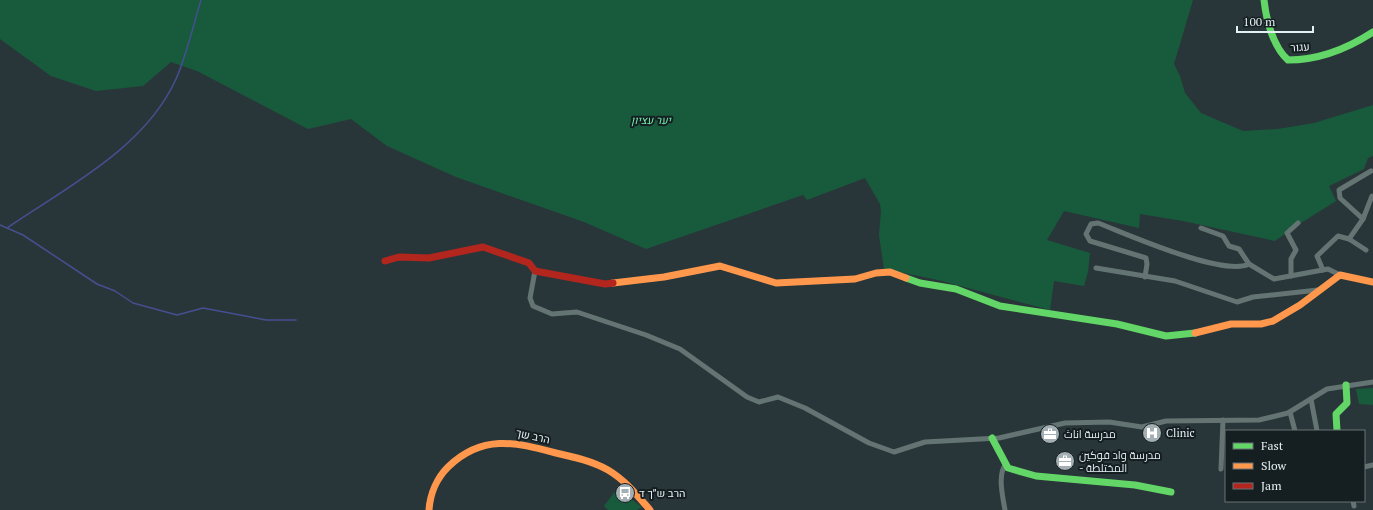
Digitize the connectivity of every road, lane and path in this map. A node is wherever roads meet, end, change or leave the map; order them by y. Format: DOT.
graph roads {
  1 [pos="1264,0"];
  2 [pos="1373,32"];
  3 [pos="1371,171"];
  4 [pos="1372,196"];
  5 [pos="1363,219"];
  6 [pos="1298,223"];
  7 [pos="1201,228"];
  8 [pos="1349,239"];
  9 [pos="1366,250"];
  10 [pos="385,261"];
  11 [pos="1249,264"];
  12 [pos="1096,268"];
  13 [pos="1323,270"];
  14 [pos="535,271"];
  15 [pos="1340,275"];
  16 [pos="1291,276"];
  17 [pos="1145,277"];
  18 [pos="1373,282"];
  19 [pos="1318,290"];
  20 [pos="1373,382"];
  21 [pos="1346,386"];
  22 [pos="1311,398"];
  23 [pos="1290,412"];
  24 [pos="1223,420"];
  25 [pos="1295,430"];
  26 [pos="1317,430"];
  27 [pos="1337,430"];
  28 [pos="992,438"];
  29 [pos="1006,464"];
  30 [pos="1221,470"];
  31 [pos="1171,492"];
  32 [pos="429,510"];
  33 [pos="650,510"];
  34 [pos="1005,510"];
  1 -- 2 [label="street, עגור"];
  3 -- 5 [label="street"];
  4 -- 5 [label="street"];
  5 -- 8 [label="street"];
  6 -- 16 [label="street"];
  7 -- 11 [label="street"];
  8 -- 9 [label="street"];
  8 -- 13 [label="street"];
  10 -- 14 [label="street"];
  11 -- 16 [label="street"];
  11 -- 17 [label="street"];
  12 -- 17 [label="street"];
  13 -- 15 [label="street"];
  13 -- 16 [label="street"];
  14 -- 19 [label="street"];
  14 -- 28 [label="street"];
  15 -- 18 [label="street"];
  15 -- 19 [label="street"];
  17 -- 19 [label="street"];
  20 -- 21 [label="street"];
  21 -- 22 [label="street"];
  21 -- 27 [label="street"];
  22 -- 23 [label="street"];
  22 -- 26 [label="street"];
  23 -- 24 [label="street"];
  23 -- 25 [label="street"];
  24 -- 28 [label="street"];
  24 -- 30 [label="street"];
  28 -- 29 [label="street"];
  29 -- 31 [label="street"];
  29 -- 34 [label="street"];
  32 -- 33 [label="street, הרב שך"];
}
